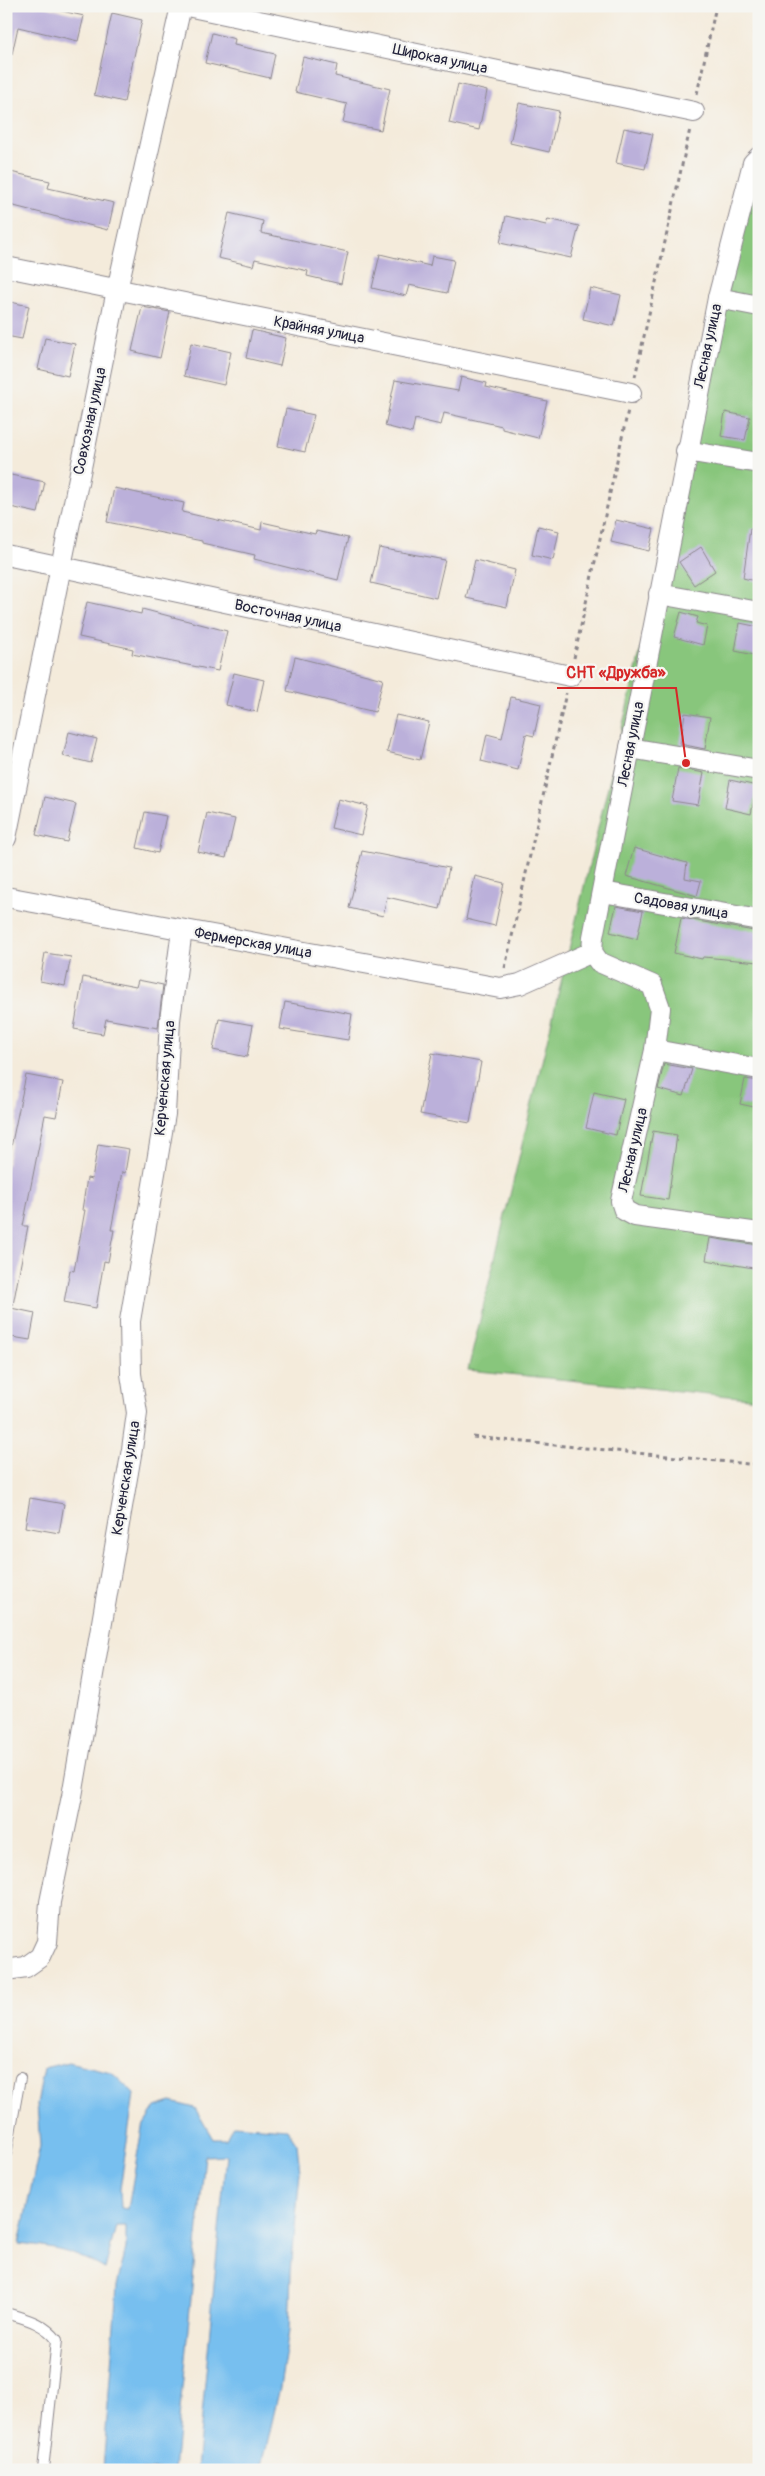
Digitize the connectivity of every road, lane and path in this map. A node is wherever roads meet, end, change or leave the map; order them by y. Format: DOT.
graph roads {
  1 [pos="181,6"];
  2 [pos="187,6"];
  3 [pos="716,6"];
  4 [pos="694,112"];
  5 [pos="759,157"];
  6 [pos="6,267"];
  7 [pos="117,290"];
  8 [pos="718,298"];
  9 [pos="759,306"];
  10 [pos="631,393"];
  11 [pos="686,451"];
  12 [pos="759,463"];
  13 [pos="6,555"];
  14 [pos="59,567"];
  15 [pos="659,594"];
  16 [pos="759,612"];
  17 [pos="570,676"];
  18 [pos="630,748"];
  19 [pos="759,770"];
  20 [pos="6,838"];
  21 [pos="603,892"];
  22 [pos="6,897"];
  23 [pos="759,920"];
  24 [pos="182,930"];
  25 [pos="592,952"];
  26 [pos="500,988"];
  27 [pos="656,1050"];
  28 [pos="759,1069"];
  29 [pos="759,1233"];
  30 [pos="472,1436"];
  31 [pos="759,1465"];
  32 [pos="6,1970"];
  33 [pos="20,2078"];
  34 [pos="6,2154"];
  35 [pos="6,2313"];
  36 [pos="43,2470"];
  1 -- 7 [label="street, Совхозная улица"];
  2 -- 4 [label="street, Широкая улица"];
  3 -- 4 [label="path"];
  4 -- 10 [label="path"];
  5 -- 8 [label="street, Лесная улица"];
  6 -- 7 [label="street, Крайняя улица"];
  7 -- 10 [label="street, Крайняя улица"];
  7 -- 14 [label="street, Совхозная улица"];
  8 -- 9 [label="street"];
  8 -- 11 [label="street, Лесная улица"];
  10 -- 17 [label="path"];
  11 -- 12 [label="street"];
  11 -- 15 [label="street, Лесная улица"];
  13 -- 14 [label="street, Восточная улица"];
  14 -- 17 [label="street, Восточная улица"];
  14 -- 20 [label="street, Совхозная улица"];
  15 -- 16 [label="street"];
  15 -- 18 [label="street, Лесная улица"];
  17 -- 26 [label="path"];
  18 -- 19 [label="street"];
  18 -- 21 [label="street, Лесная улица"];
  21 -- 23 [label="street, Садовая улица"];
  21 -- 25 [label="street, Лесная улица"];
  22 -- 24 [label="street, Фермерская улица"];
  24 -- 26 [label="street, Фермерская улица"];
  24 -- 32 [label="street, Керченская улица"];
  25 -- 26 [label="street"];
  25 -- 27 [label="street, Лесная улица"];
  27 -- 28 [label="street"];
  27 -- 29 [label="street, Лесная улица"];
  30 -- 31 [label="path"];
  33 -- 34 [label="lane"];
  35 -- 36 [label="lane"];
}
